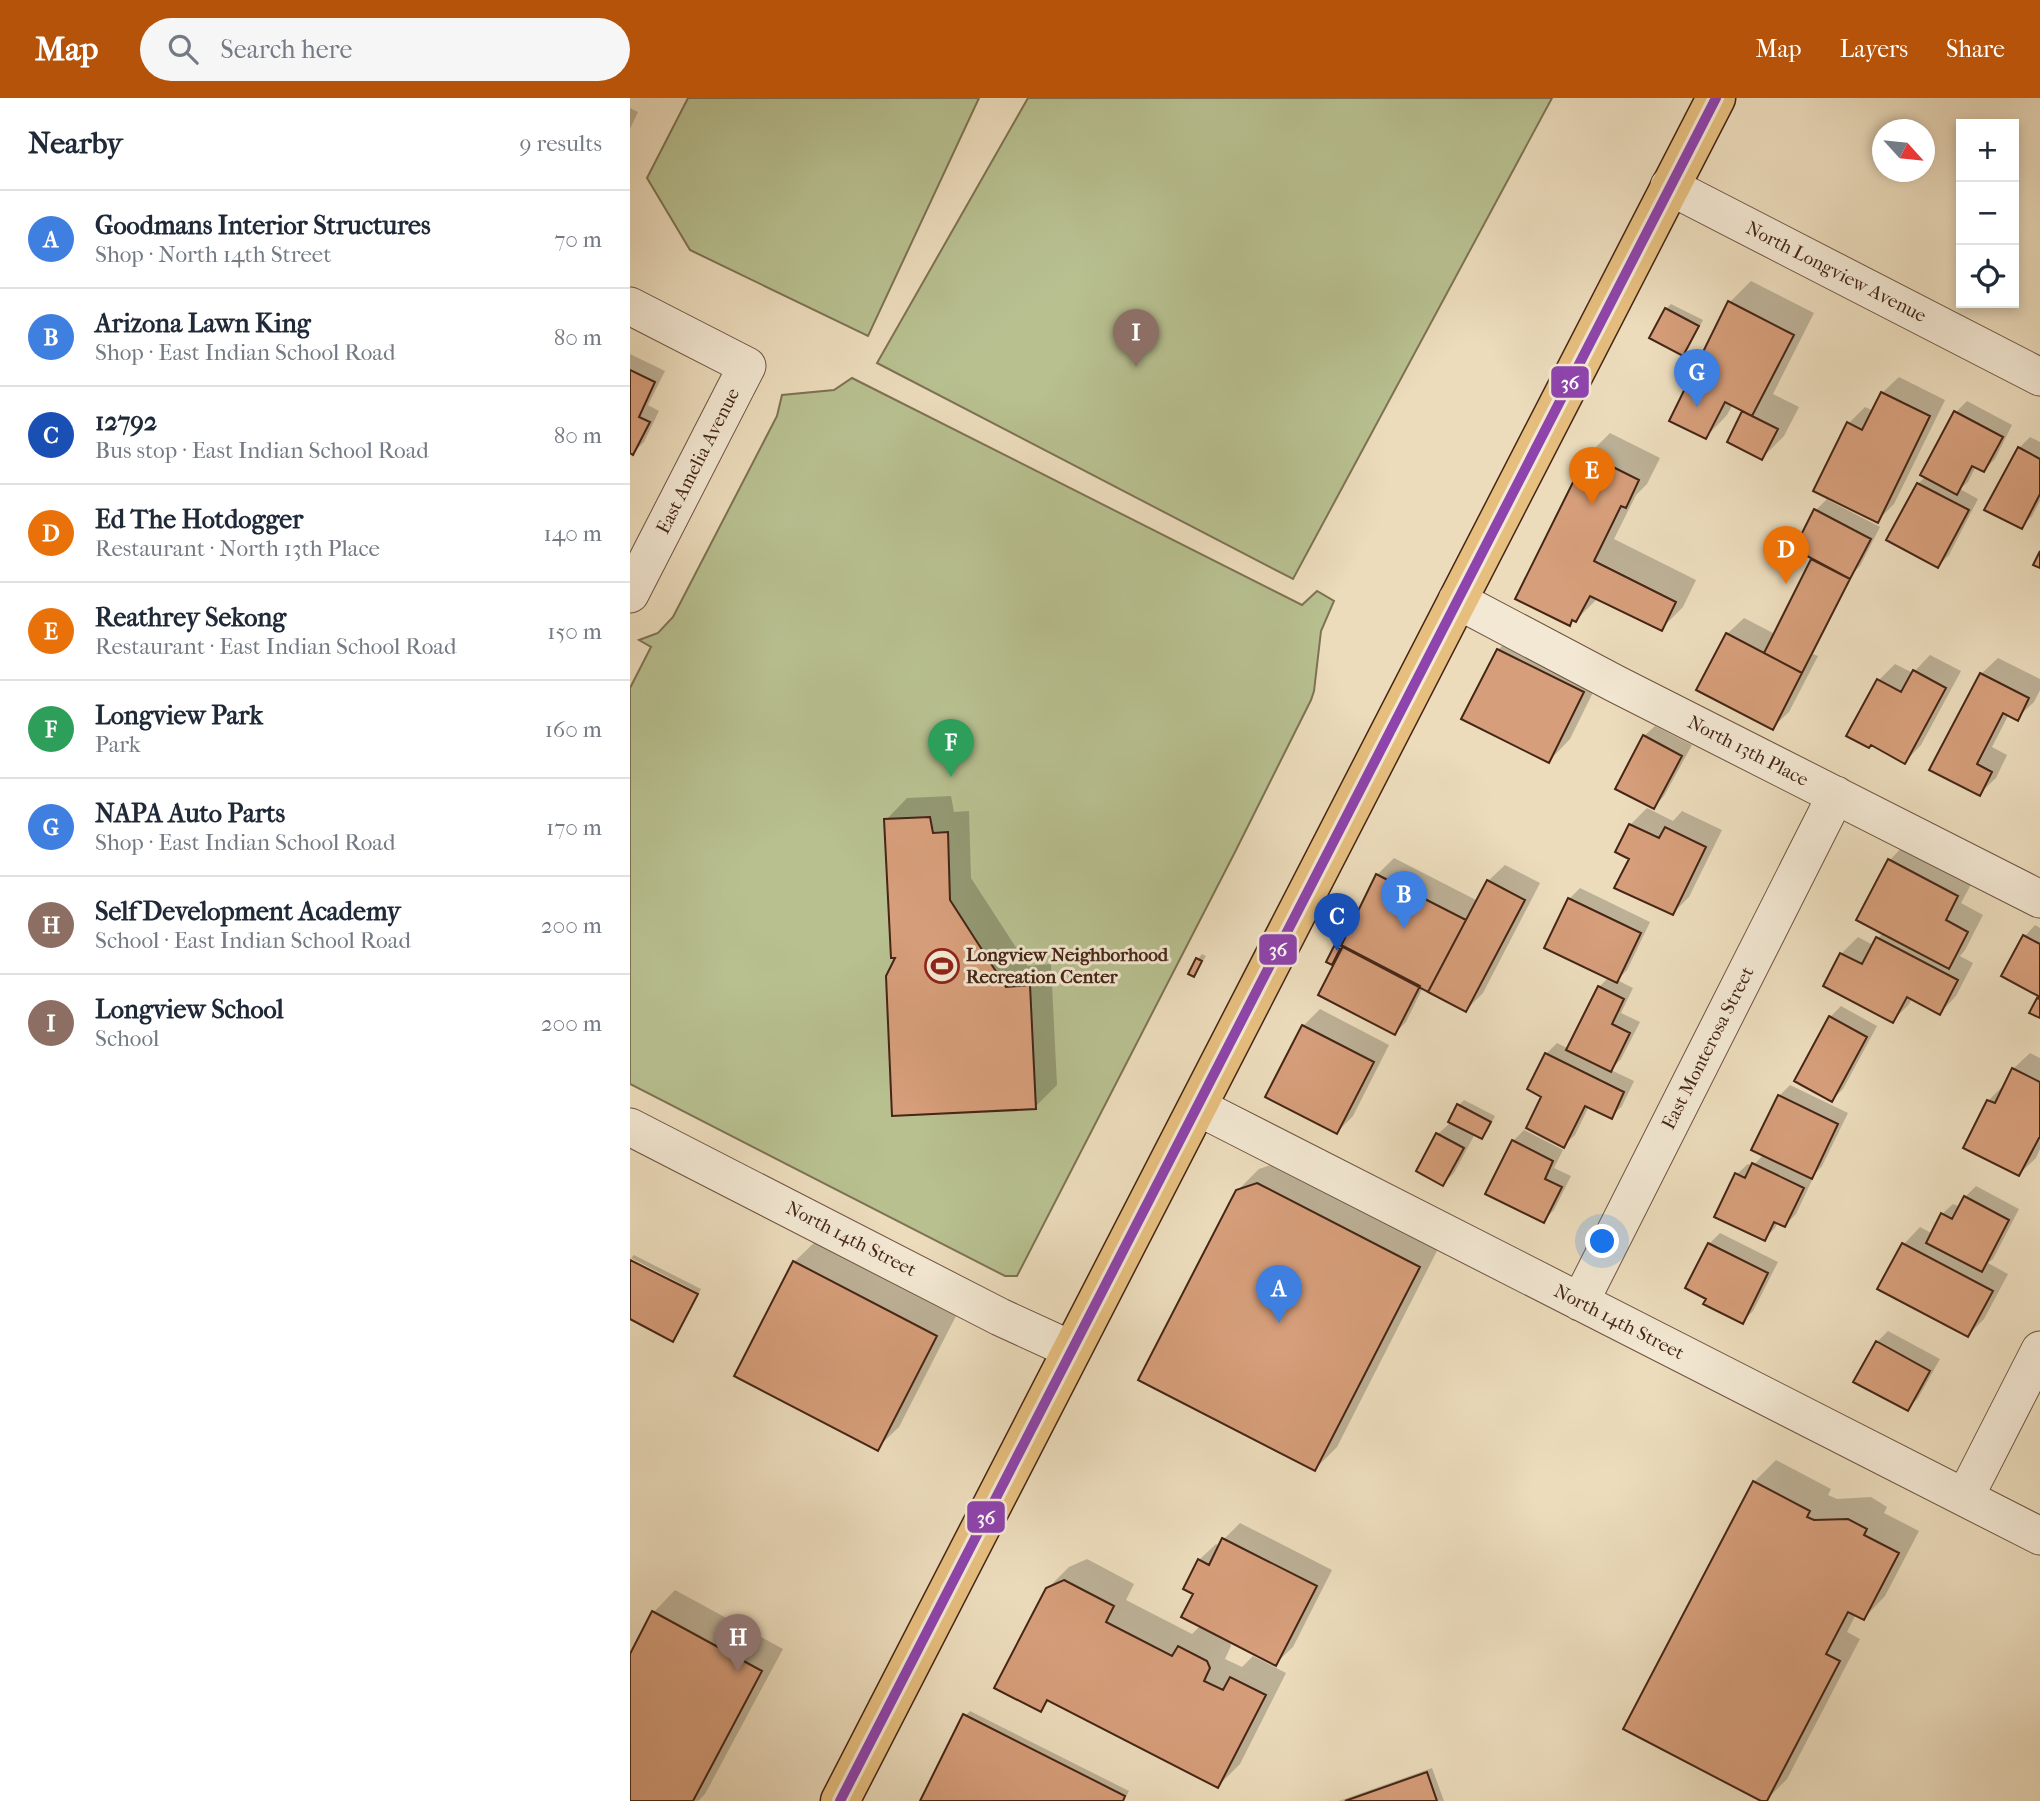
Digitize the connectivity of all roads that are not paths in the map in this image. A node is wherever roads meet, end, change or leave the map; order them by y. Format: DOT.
graph roads {
  1 [pos="1716,98"];
  2 [pos="1670,186"];
  3 [pos="630,306"];
  4 [pos="2040,377"];
  5 [pos="630,594"];
  6 [pos="1457,600"];
  7 [pos="1836,795"];
  8 [pos="2040,899"];
  9 [pos="1198,1107"];
  10 [pos="630,1127"];
  11 [pos="1580,1301"];
  12 [pos="1072,1350"];
  13 [pos="2040,1350"];
  14 [pos="1965,1497"];
  15 [pos="2040,1536"];
  16 [pos="841,1801"];
  1 -- 2 [label="main road"];
  2 -- 4 [label="street, North Longview Avenue"];
  2 -- 6 [label="main road"];
  3 -- 5 [label="street, East Amelia Avenue"];
  6 -- 7 [label="street, North 13th Place"];
  6 -- 9 [label="main road"];
  7 -- 8 [label="street, North 13th Place"];
  7 -- 11 [label="street, East Monterosa Street"];
  9 -- 11 [label="street, North 14th Street"];
  9 -- 12 [label="main road"];
  10 -- 12 [label="street, North 14th Street"];
  11 -- 14 [label="street, North 14th Street"];
  12 -- 16 [label="main road"];
  13 -- 14 [label="street"];
  14 -- 15 [label="street, North 14th Street"];
}
